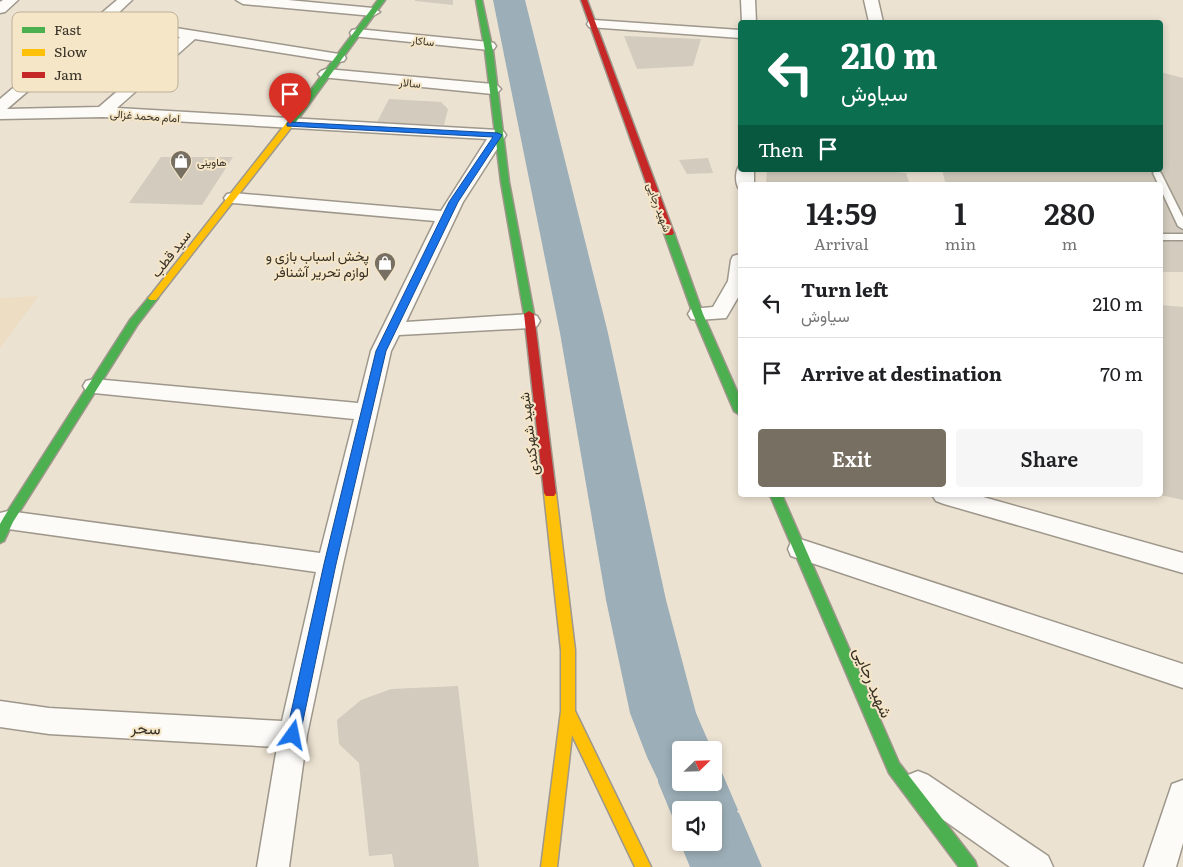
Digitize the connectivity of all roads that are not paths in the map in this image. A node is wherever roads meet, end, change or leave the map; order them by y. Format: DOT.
graph roads {
  1 [pos="10,0"];
  2 [pos="125,0"];
  3 [pos="243,0"];
  4 [pos="382,0"];
  5 [pos="479,0"];
  6 [pos="584,0"];
  7 [pos="748,0"];
  8 [pos="871,0"];
  9 [pos="0,9"];
  10 [pos="111,12"];
  11 [pos="373,12"];
  12 [pos="749,20"];
  13 [pos="876,20"];
  14 [pos="594,24"];
  15 [pos="178,32"];
  16 [pos="357,33"];
  17 [pos="192,34"];
  18 [pos="738,34"];
  19 [pos="178,46"];
  20 [pos="489,46"];
  21 [pos="338,58"];
  22 [pos="326,74"];
  23 [pos="493,89"];
  24 [pos="17,92"];
  25 [pos="126,92"];
  26 [pos="0,106"];
  27 [pos="103,112"];
  28 [pos="0,114"];
  29 [pos="290,124"];
  30 [pos="498,135"];
  31 [pos="1157,173"];
  32 [pos="1161,182"];
  33 [pos="1163,185"];
  34 [pos="233,198"];
  35 [pos="446,217"];
  36 [pos="1183,226"];
  37 [pos="1163,237"];
  38 [pos="1183,237"];
  39 [pos="738,281"];
  40 [pos="698,314"];
  41 [pos="530,321"];
  42 [pos="392,329"];
  43 [pos="94,386"];
  44 [pos="738,406"];
  45 [pos="366,412"];
  46 [pos="777,497"];
  47 [pos="951,497"];
  48 [pos="4,529"];
  49 [pos="800,549"];
  50 [pos="1183,563"];
  51 [pos="330,564"];
  52 [pos="1183,676"];
  53 [pos="568,711"];
  54 [pos="0,714"];
  55 [pos="293,735"];
  56 [pos="894,768"];
  57 [pos="1183,794"];
  58 [pos="273,867"];
  59 [pos="549,867"];
  60 [pos="643,867"];
  61 [pos="969,867"];
  62 [pos="1037,867"];
  63 [pos="1160,867"];
  1 -- 9 [label="street"];
  2 -- 10 [label="street"];
  3 -- 11 [label="street"];
  4 -- 11 [label="street, سید قطب"];
  5 -- 20 [label="street, شهید شهرکندی"];
  6 -- 14 [label="street, شهید رجایی"];
  7 -- 12 [label="street"];
  8 -- 13 [label="street"];
  11 -- 16 [label="street, سید قطب"];
  14 -- 18 [label="street"];
  14 -- 40 [label="street, شهید رجایی"];
  15 -- 17 [label="street"];
  16 -- 20 [label="street, ساکار"];
  16 -- 21 [label="street, سید قطب"];
  17 -- 19 [label="street"];
  17 -- 21 [label="street"];
  20 -- 23 [label="street, شهید شهرکندی"];
  21 -- 22 [label="street, سید قطب"];
  22 -- 23 [label="street, سالار"];
  22 -- 29 [label="street, سید قطب"];
  23 -- 30 [label="street, شهید شهرکندی"];
  24 -- 26 [label="street"];
  25 -- 27 [label="street"];
  27 -- 28 [label="street, امام محمد غزالی"];
  27 -- 29 [label="street, امام محمد غزالی"];
  29 -- 30 [label="street, امام محمد غزالی"];
  29 -- 34 [label="street, سید قطب"];
  30 -- 35 [label="street"];
  30 -- 41 [label="street, شهید شهرکندی"];
  31 -- 32 [label="lane"];
  33 -- 36 [label="lane"];
  34 -- 35 [label="street"];
  34 -- 43 [label="street, سید قطب"];
  35 -- 42 [label="street"];
  37 -- 38 [label="lane"];
  39 -- 40 [label="street"];
  40 -- 44 [label="street, شهید رجایی"];
  41 -- 42 [label="street"];
  41 -- 53 [label="street, شهید شهرکندی"];
  42 -- 45 [label="street"];
  43 -- 45 [label="street"];
  43 -- 48 [label="street, سید قطب"];
  45 -- 51 [label="street"];
  46 -- 49 [label="street, شهید رجایی"];
  47 -- 50 [label="street"];
  48 -- 51 [label="street"];
  49 -- 52 [label="street"];
  49 -- 56 [label="street, شهید رجایی"];
  51 -- 55 [label="street"];
  53 -- 59 [label="street, شهید شهرکندی"];
  53 -- 60 [label="street"];
  54 -- 55 [label="street, سحر"];
  55 -- 58 [label="street"];
  56 -- 61 [label="street, شهید رجایی"];
  56 -- 62 [label="street"];
  57 -- 63 [label="street"];
}
